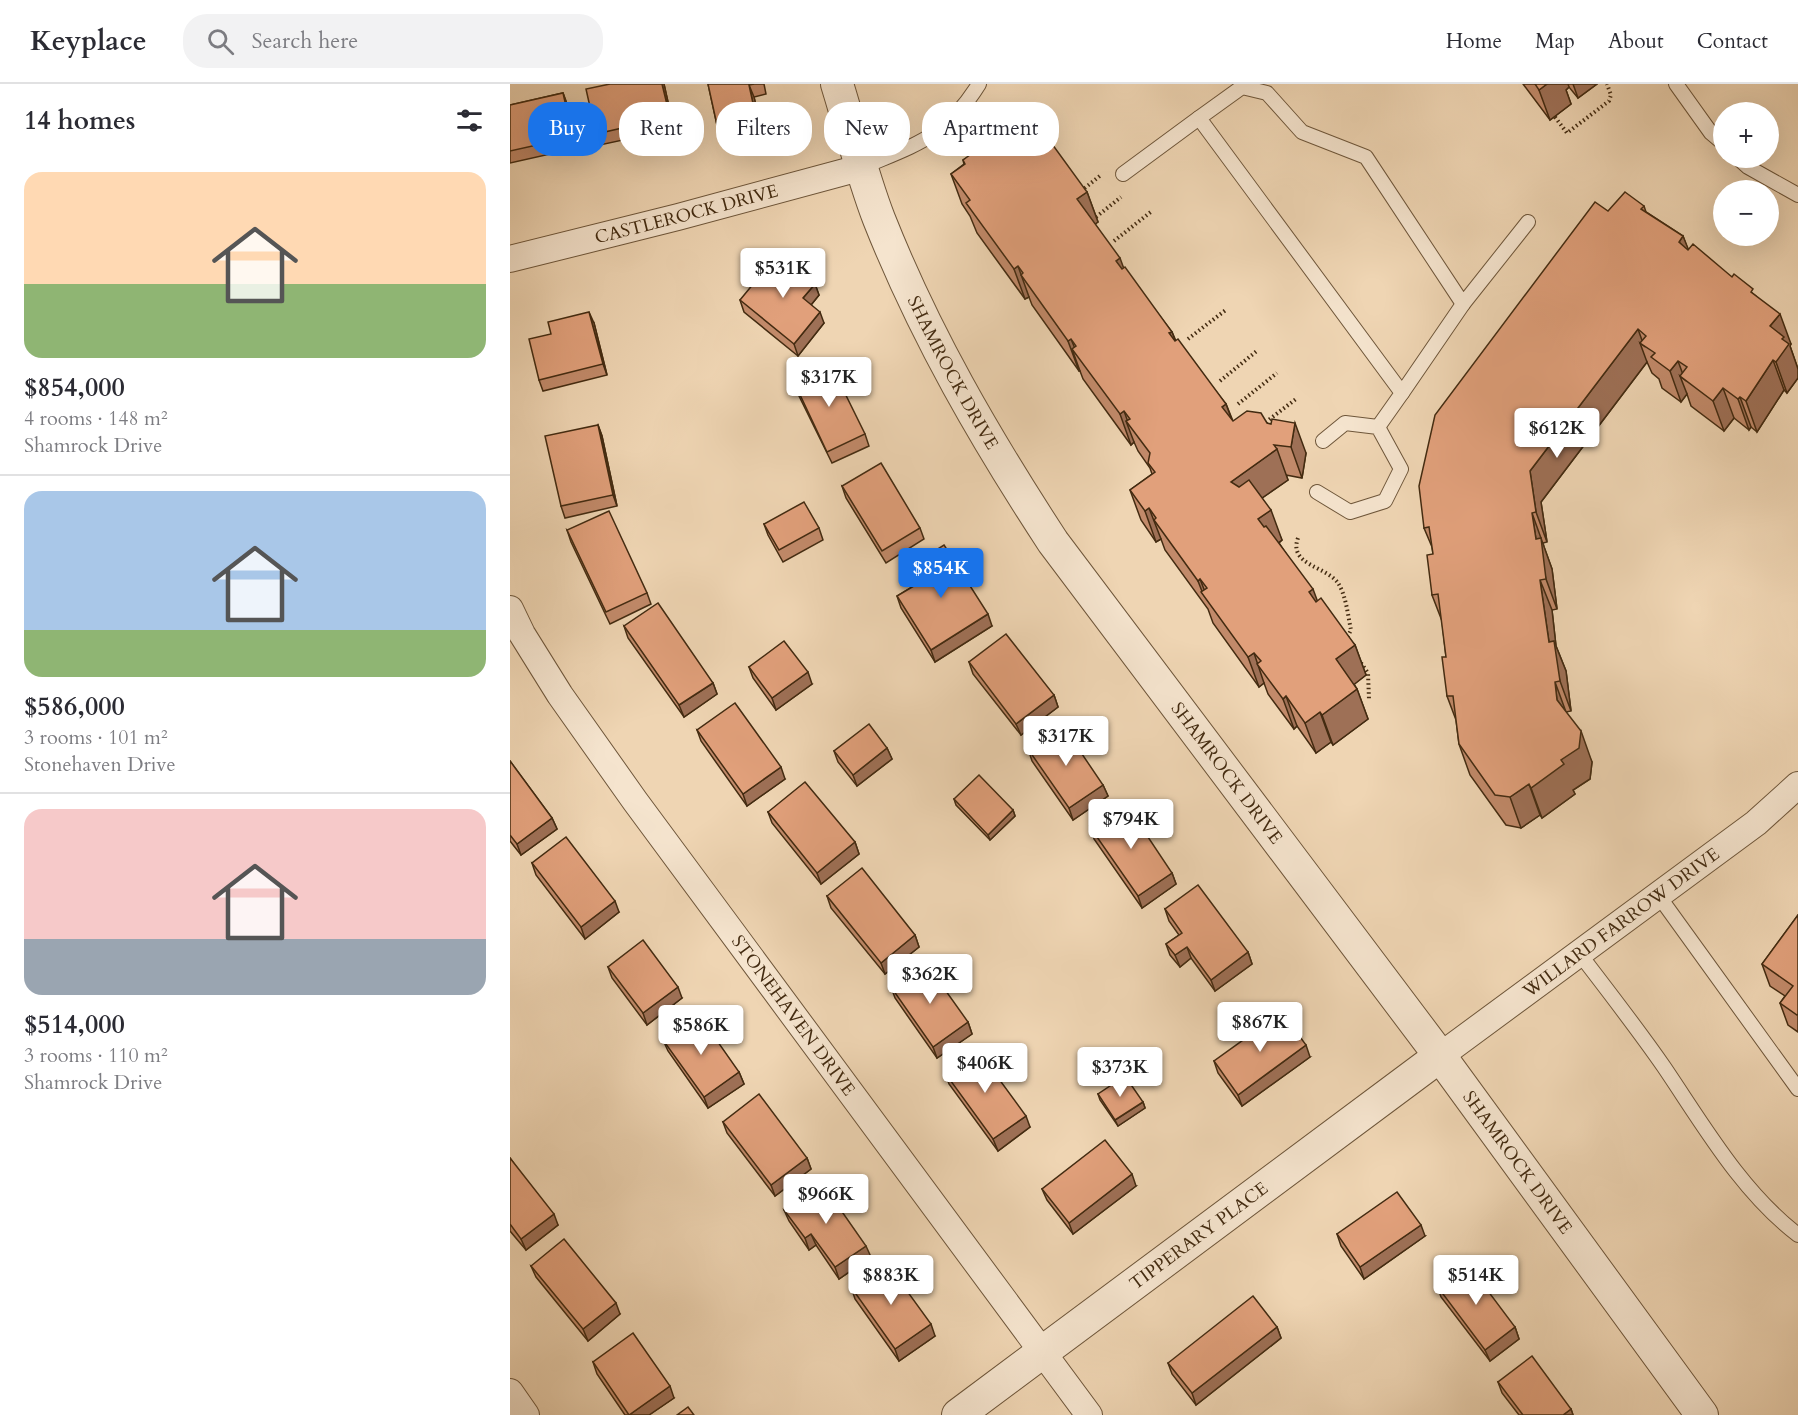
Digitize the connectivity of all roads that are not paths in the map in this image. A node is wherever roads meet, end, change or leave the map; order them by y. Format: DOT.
graph roads {
  1 [pos="837,84"];
  2 [pos="979,84"];
  3 [pos="1676,84"];
  4 [pos="1199,118"];
  5 [pos="1713,135"];
  6 [pos="862,167"];
  7 [pos="1750,168"];
  8 [pos="1123,174"];
  9 [pos="1798,195"];
  10 [pos="1528,222"];
  11 [pos="510,259"];
  12 [pos="1463,304"];
  13 [pos="1402,393"];
  14 [pos="1378,427"];
  15 [pos="1323,441"];
  16 [pos="1317,492"];
  17 [pos="510,609"];
  18 [pos="1798,785"];
  19 [pos="1659,895"];
  20 [pos="1580,953"];
  21 [pos="1440,1056"];
  22 [pos="1798,1089"];
  23 [pos="1798,1235"];
  24 [pos="1043,1352"];
  25 [pos="510,1392"];
  26 [pos="526,1415"];
  27 [pos="958,1415"];
  28 [pos="1089,1415"];
  29 [pos="1702,1415"];
  1 -- 6 [label="street, SHAMROCK DRIVE"];
  2 -- 6 [label="lane"];
  3 -- 5 [label="lane"];
  4 -- 8 [label="lane"];
  4 -- 12 [label="lane"];
  4 -- 13 [label="lane"];
  6 -- 11 [label="street, CASTLEROCK DRIVE"];
  6 -- 21 [label="street, SHAMROCK DRIVE"];
  7 -- 9 [label="lane"];
  10 -- 12 [label="lane"];
  12 -- 13 [label="lane"];
  13 -- 14 [label="lane"];
  14 -- 15 [label="lane"];
  14 -- 16 [label="lane"];
  17 -- 24 [label="street, STONEHAVEN DRIVE"];
  18 -- 19 [label="street, WILLARD FARROW DRIVE"];
  19 -- 20 [label="street, WILLARD FARROW DRIVE"];
  19 -- 22 [label="lane"];
  20 -- 21 [label="street, WILLARD FARROW DRIVE"];
  20 -- 23 [label="lane"];
  21 -- 24 [label="street, TIPPERARY PLACE"];
  21 -- 29 [label="street, SHAMROCK DRIVE"];
  24 -- 27 [label="street, TIPPERARY PLACE"];
  24 -- 28 [label="street, STONEHAVEN DRIVE"];
  25 -- 26 [label="street"];
}
